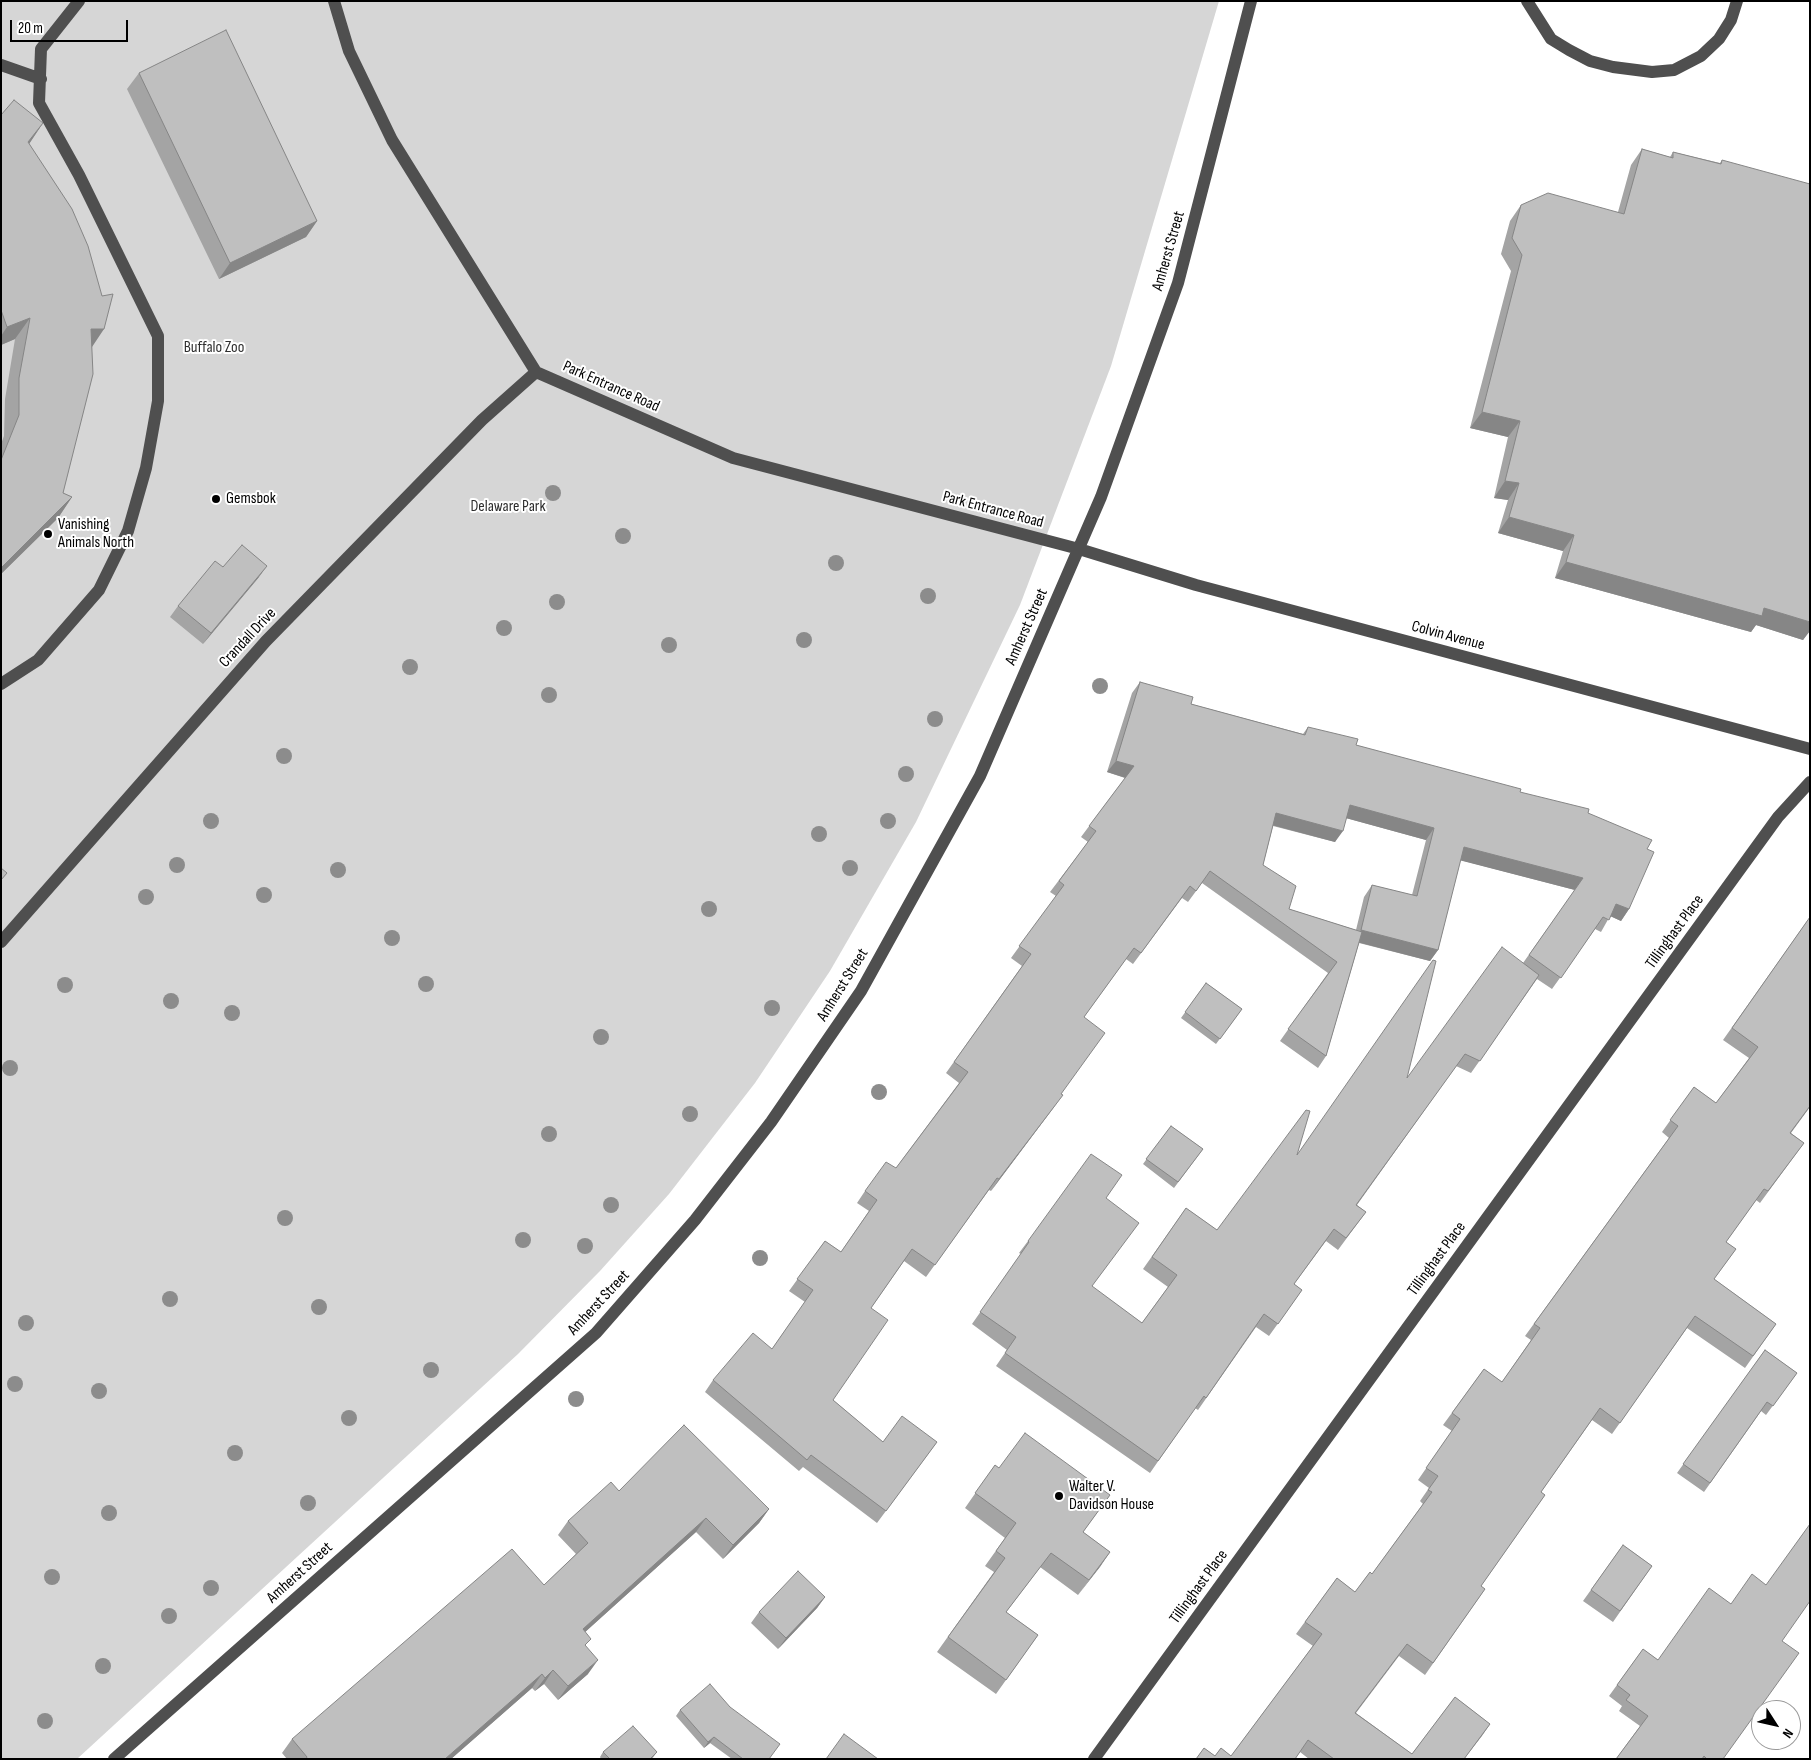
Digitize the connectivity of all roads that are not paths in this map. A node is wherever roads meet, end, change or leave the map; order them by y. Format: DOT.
graph roads {
  1 [pos="79,1"];
  2 [pos="334,1"];
  3 [pos="1251,1"];
  4 [pos="1527,1"];
  5 [pos="1737,1"];
  6 [pos="1,65"];
  7 [pos="41,79"];
  8 [pos="536,372"];
  9 [pos="1080,549"];
  10 [pos="1,684"];
  11 [pos="1810,749"];
  12 [pos="1810,782"];
  13 [pos="1,942"];
  14 [pos="126,1748"];
  15 [pos="114,1759"];
  16 [pos="135,1759"];
  17 [pos="1094,1759"];
  1 -- 7 [label="street"];
  2 -- 8 [label="street, Park Entrance Road"];
  3 -- 9 [label="street, Amherst Street"];
  4 -- 5 [label="street"];
  6 -- 7 [label="street"];
  7 -- 10 [label="street"];
  8 -- 9 [label="street, Park Entrance Road"];
  8 -- 13 [label="street, Crandall Drive"];
  9 -- 11 [label="street, Colvin Avenue"];
  9 -- 14 [label="street, Amherst Street"];
  12 -- 17 [label="street, Tillinghast Place"];
  14 -- 15 [label="street, Amherst Street"];
  14 -- 16 [label="street"];
}
